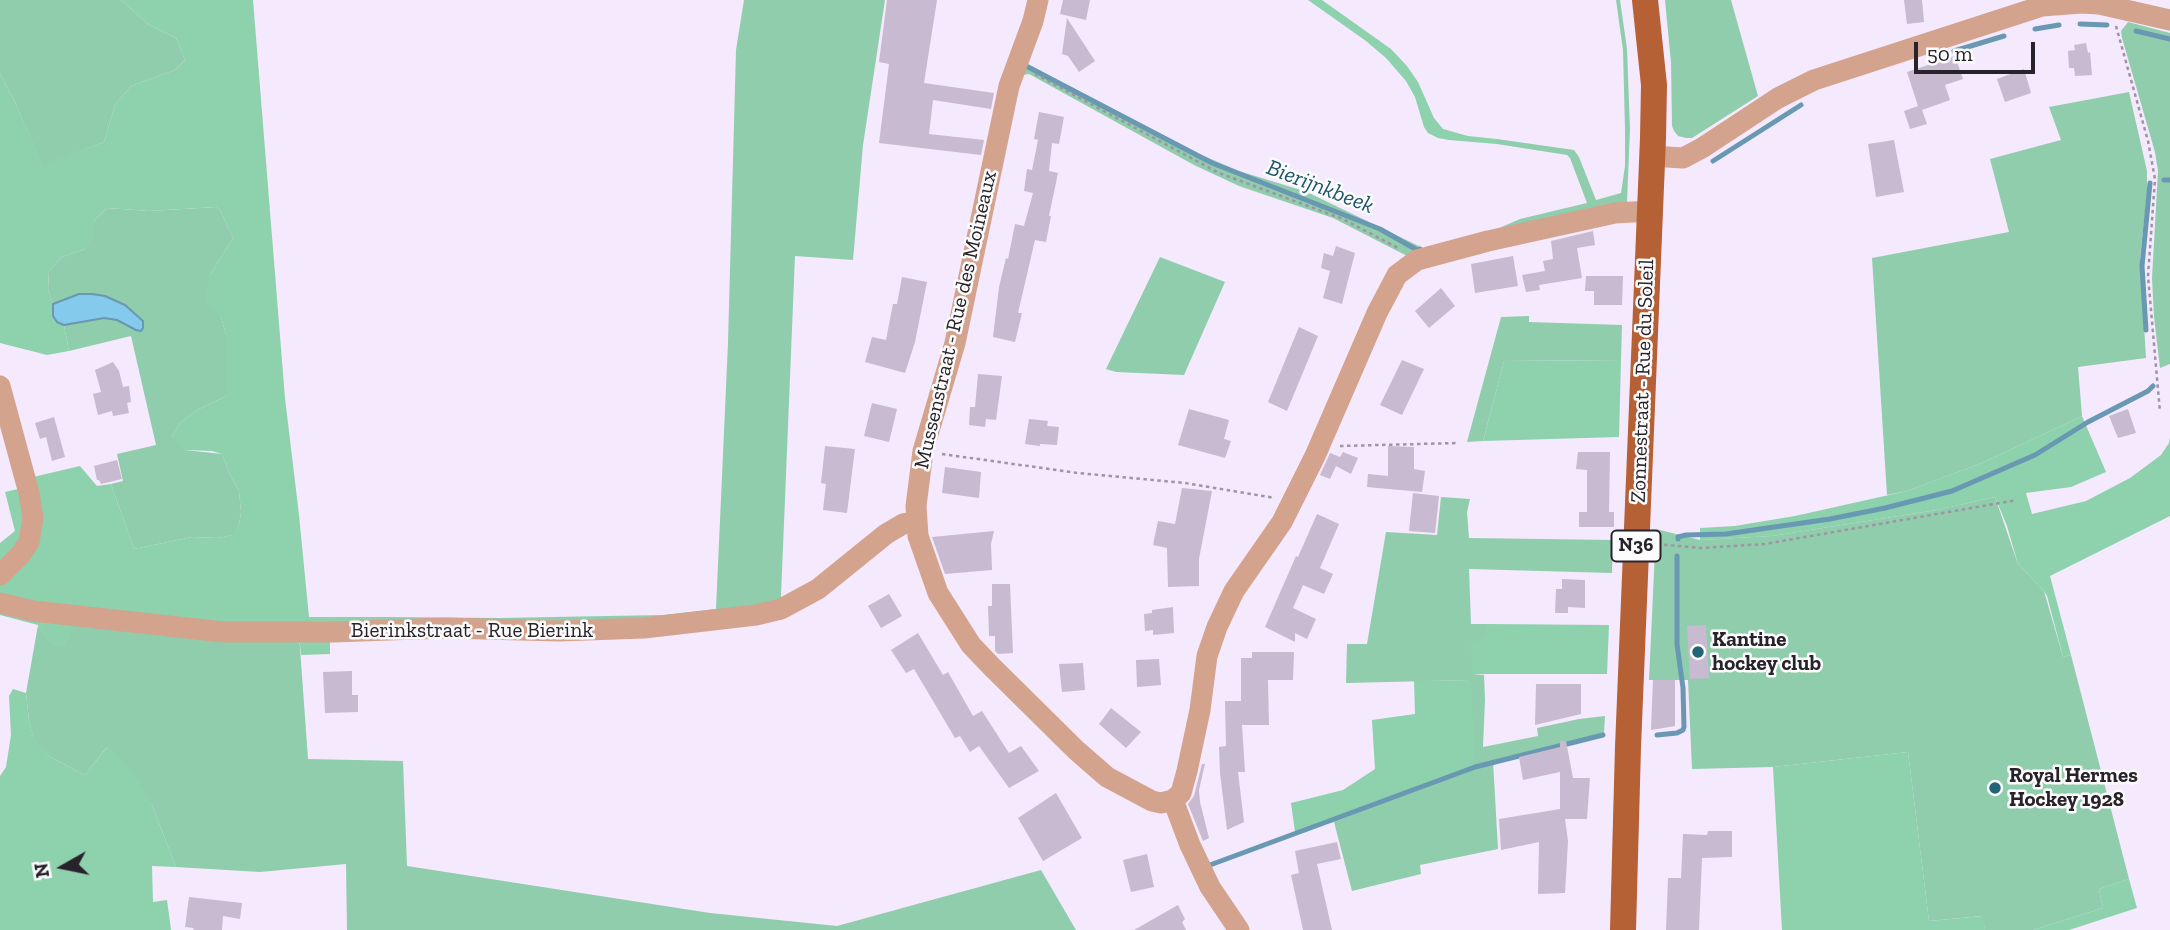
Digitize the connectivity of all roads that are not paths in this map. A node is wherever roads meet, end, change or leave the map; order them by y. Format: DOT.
graph roads {
  1 [pos="1038,0"];
  2 [pos="1645,0"];
  3 [pos="2170,20"];
  4 [pos="1652,156"];
  5 [pos="1650,211"];
  6 [pos="0,386"];
  7 [pos="917,521"];
  8 [pos="0,575"];
  9 [pos="0,603"];
  10 [pos="1173,800"];
  11 [pos="1239,930"];
  12 [pos="1623,930"];
  1 -- 7 [label="street, Mussenstraat - Rue des Moineaux"];
  2 -- 4 [label="main road, Zonnestraat - Rue du Soleil / N36"];
  3 -- 4 [label="street"];
  4 -- 5 [label="main road, Zonnestraat - Rue du Soleil / N36"];
  5 -- 10 [label="street"];
  5 -- 12 [label="main road, Zonnestraat - Rue du Soleil / N36"];
  6 -- 8 [label="street"];
  7 -- 9 [label="street, Bierinkstraat - Rue Bierink"];
  7 -- 10 [label="street, Mussenstraat - Rue des Moineaux"];
  10 -- 11 [label="street"];
}
